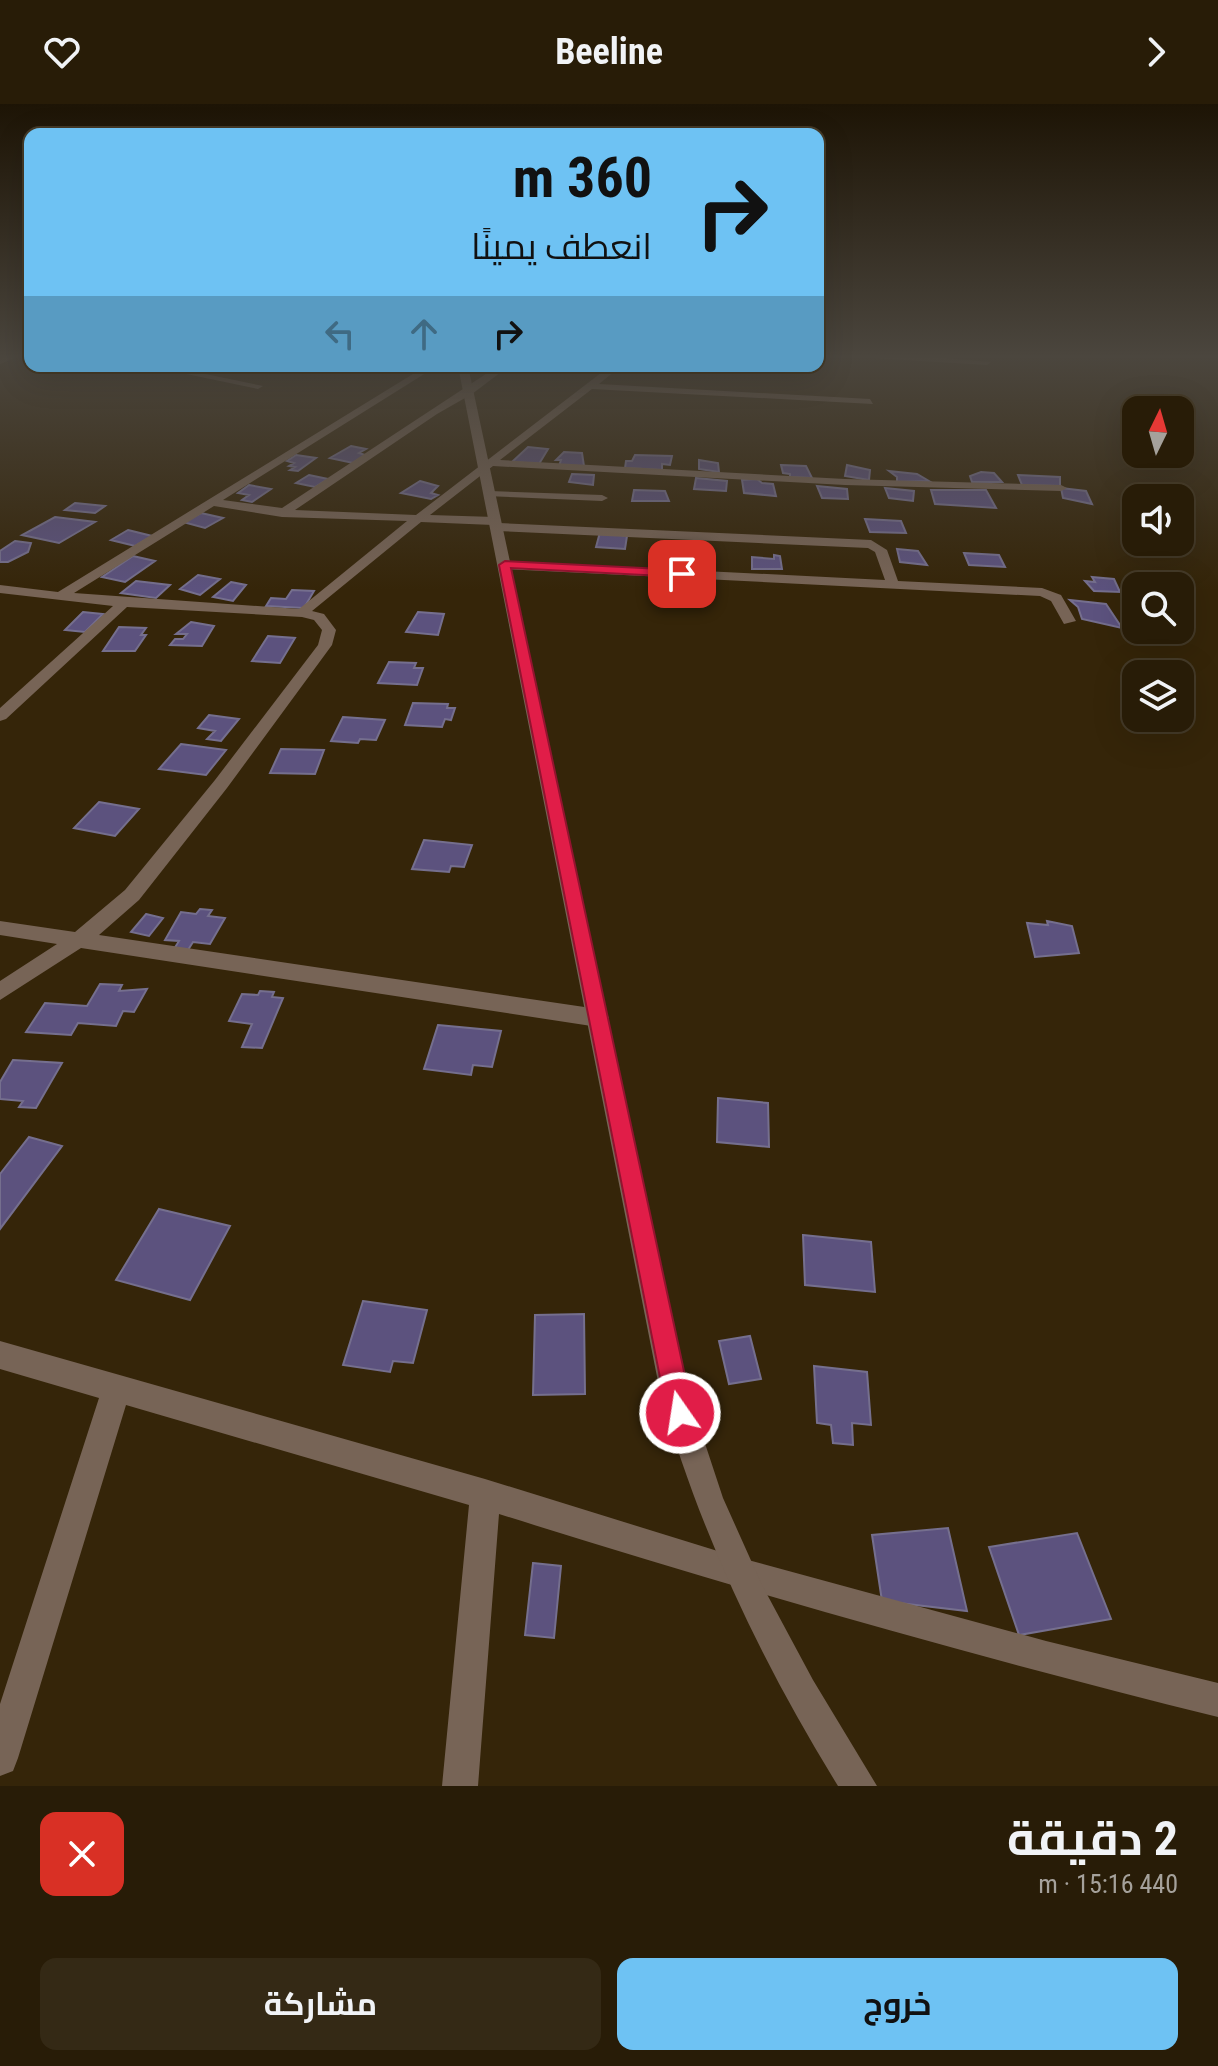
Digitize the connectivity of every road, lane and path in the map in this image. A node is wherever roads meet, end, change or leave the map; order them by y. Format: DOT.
graph roads {
  1 [pos="323,433"];
  2 [pos="401,433"];
  3 [pos="480,433"];
  4 [pos="530,433"];
  5 [pos="488,466"];
  6 [pos="1061,488"];
  7 [pos="490,494"];
  8 [pos="602,498"];
  9 [pos="212,502"];
  10 [pos="282,513"];
  11 [pos="418,518"];
  12 [pos="496,524"];
  13 [pos="505,565"];
  14 [pos="893,585"];
  15 [pos="0,589"];
  16 [pos="60,596"];
  17 [pos="124,603"];
  18 [pos="302,613"];
  19 [pos="1069,621"];
  20 [pos="4,708"];
  21 [pos="0,928"];
  22 [pos="79,940"];
  23 [pos="0,992"];
  24 [pos="598,1018"];
  25 [pos="0,1355"];
  26 [pos="116,1390"];
  27 [pos="485,1494"];
  28 [pos="737,1573"];
  29 [pos="1218,1700"];
  30 [pos="0,1758"];
  31 [pos="460,1786"];
  32 [pos="859,1786"];
  1 -- 9 [label="street"];
  2 -- 10 [label="street"];
  3 -- 5 [label="street"];
  4 -- 5 [label="street"];
  5 -- 6 [label="street"];
  5 -- 7 [label="street"];
  5 -- 11 [label="street"];
  7 -- 8 [label="street"];
  7 -- 12 [label="street"];
  9 -- 10 [label="street"];
  9 -- 16 [label="street"];
  10 -- 11 [label="street"];
  11 -- 12 [label="street"];
  11 -- 18 [label="street"];
  12 -- 13 [label="street"];
  12 -- 14 [label="street"];
  13 -- 14 [label="street"];
  13 -- 24 [label="street"];
  14 -- 19 [label="street"];
  15 -- 16 [label="street"];
  16 -- 17 [label="street"];
  17 -- 18 [label="street"];
  17 -- 20 [label="street"];
  18 -- 22 [label="street"];
  21 -- 22 [label="street"];
  22 -- 23 [label="street"];
  22 -- 24 [label="street"];
  24 -- 28 [label="street"];
  25 -- 26 [label="street"];
  26 -- 27 [label="street"];
  26 -- 30 [label="street"];
  27 -- 28 [label="street"];
  27 -- 31 [label="street"];
  28 -- 29 [label="street"];
  28 -- 32 [label="street"];
}
